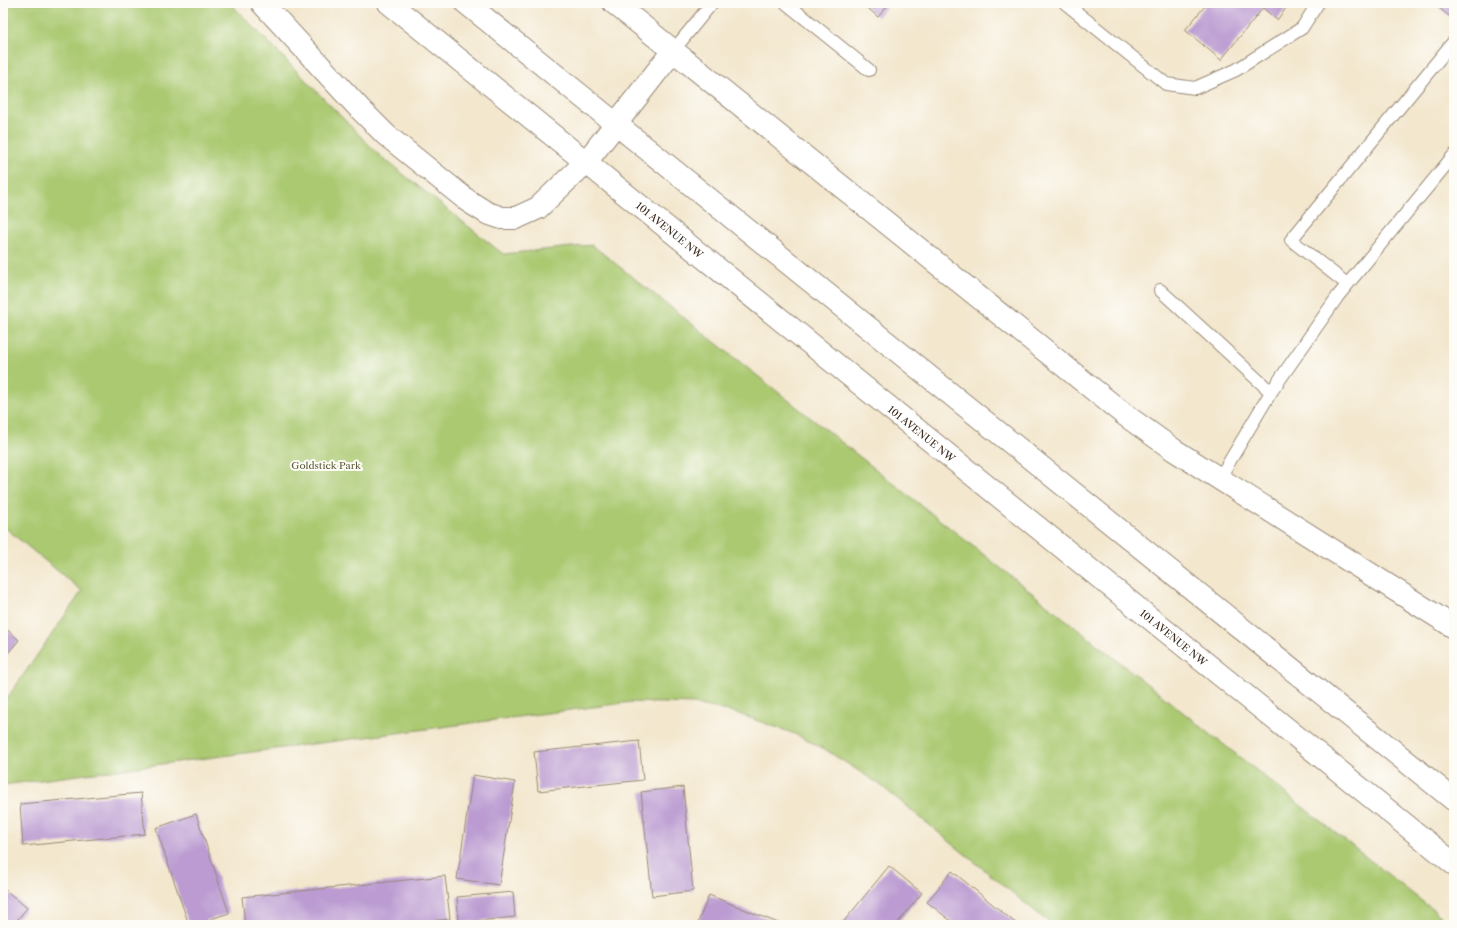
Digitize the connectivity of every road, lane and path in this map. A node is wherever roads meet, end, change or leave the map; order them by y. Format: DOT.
graph roads {
  1 [pos="262,3"];
  2 [pos="389,3"];
  3 [pos="466,3"];
  4 [pos="614,3"];
  5 [pos="712,3"];
  6 [pos="786,3"];
  7 [pos="1065,3"];
  8 [pos="1318,3"];
  9 [pos="1454,41"];
  10 [pos="673,51"];
  11 [pos="869,70"];
  12 [pos="616,123"];
  13 [pos="1454,155"];
  14 [pos="586,162"];
  15 [pos="1347,284"];
  16 [pos="1160,290"];
  17 [pos="1271,392"];
  18 [pos="1219,479"];
  19 [pos="1454,627"];
  20 [pos="1454,800"];
  21 [pos="1454,864"];
  1 -- 14 [label="main road"];
  2 -- 14 [label="main road, 101 AVENUE NW"];
  3 -- 12 [label="main road"];
  4 -- 10 [label="main road"];
  5 -- 10 [label="lane"];
  6 -- 11 [label="lane"];
  7 -- 8 [label="lane"];
  9 -- 15 [label="lane"];
  10 -- 12 [label="main road"];
  10 -- 18 [label="main road"];
  12 -- 14 [label="main road"];
  12 -- 20 [label="main road"];
  13 -- 15 [label="lane"];
  14 -- 21 [label="main road, 101 AVENUE NW"];
  15 -- 17 [label="lane"];
  16 -- 17 [label="lane"];
  17 -- 18 [label="lane"];
  18 -- 19 [label="main road"];
}
